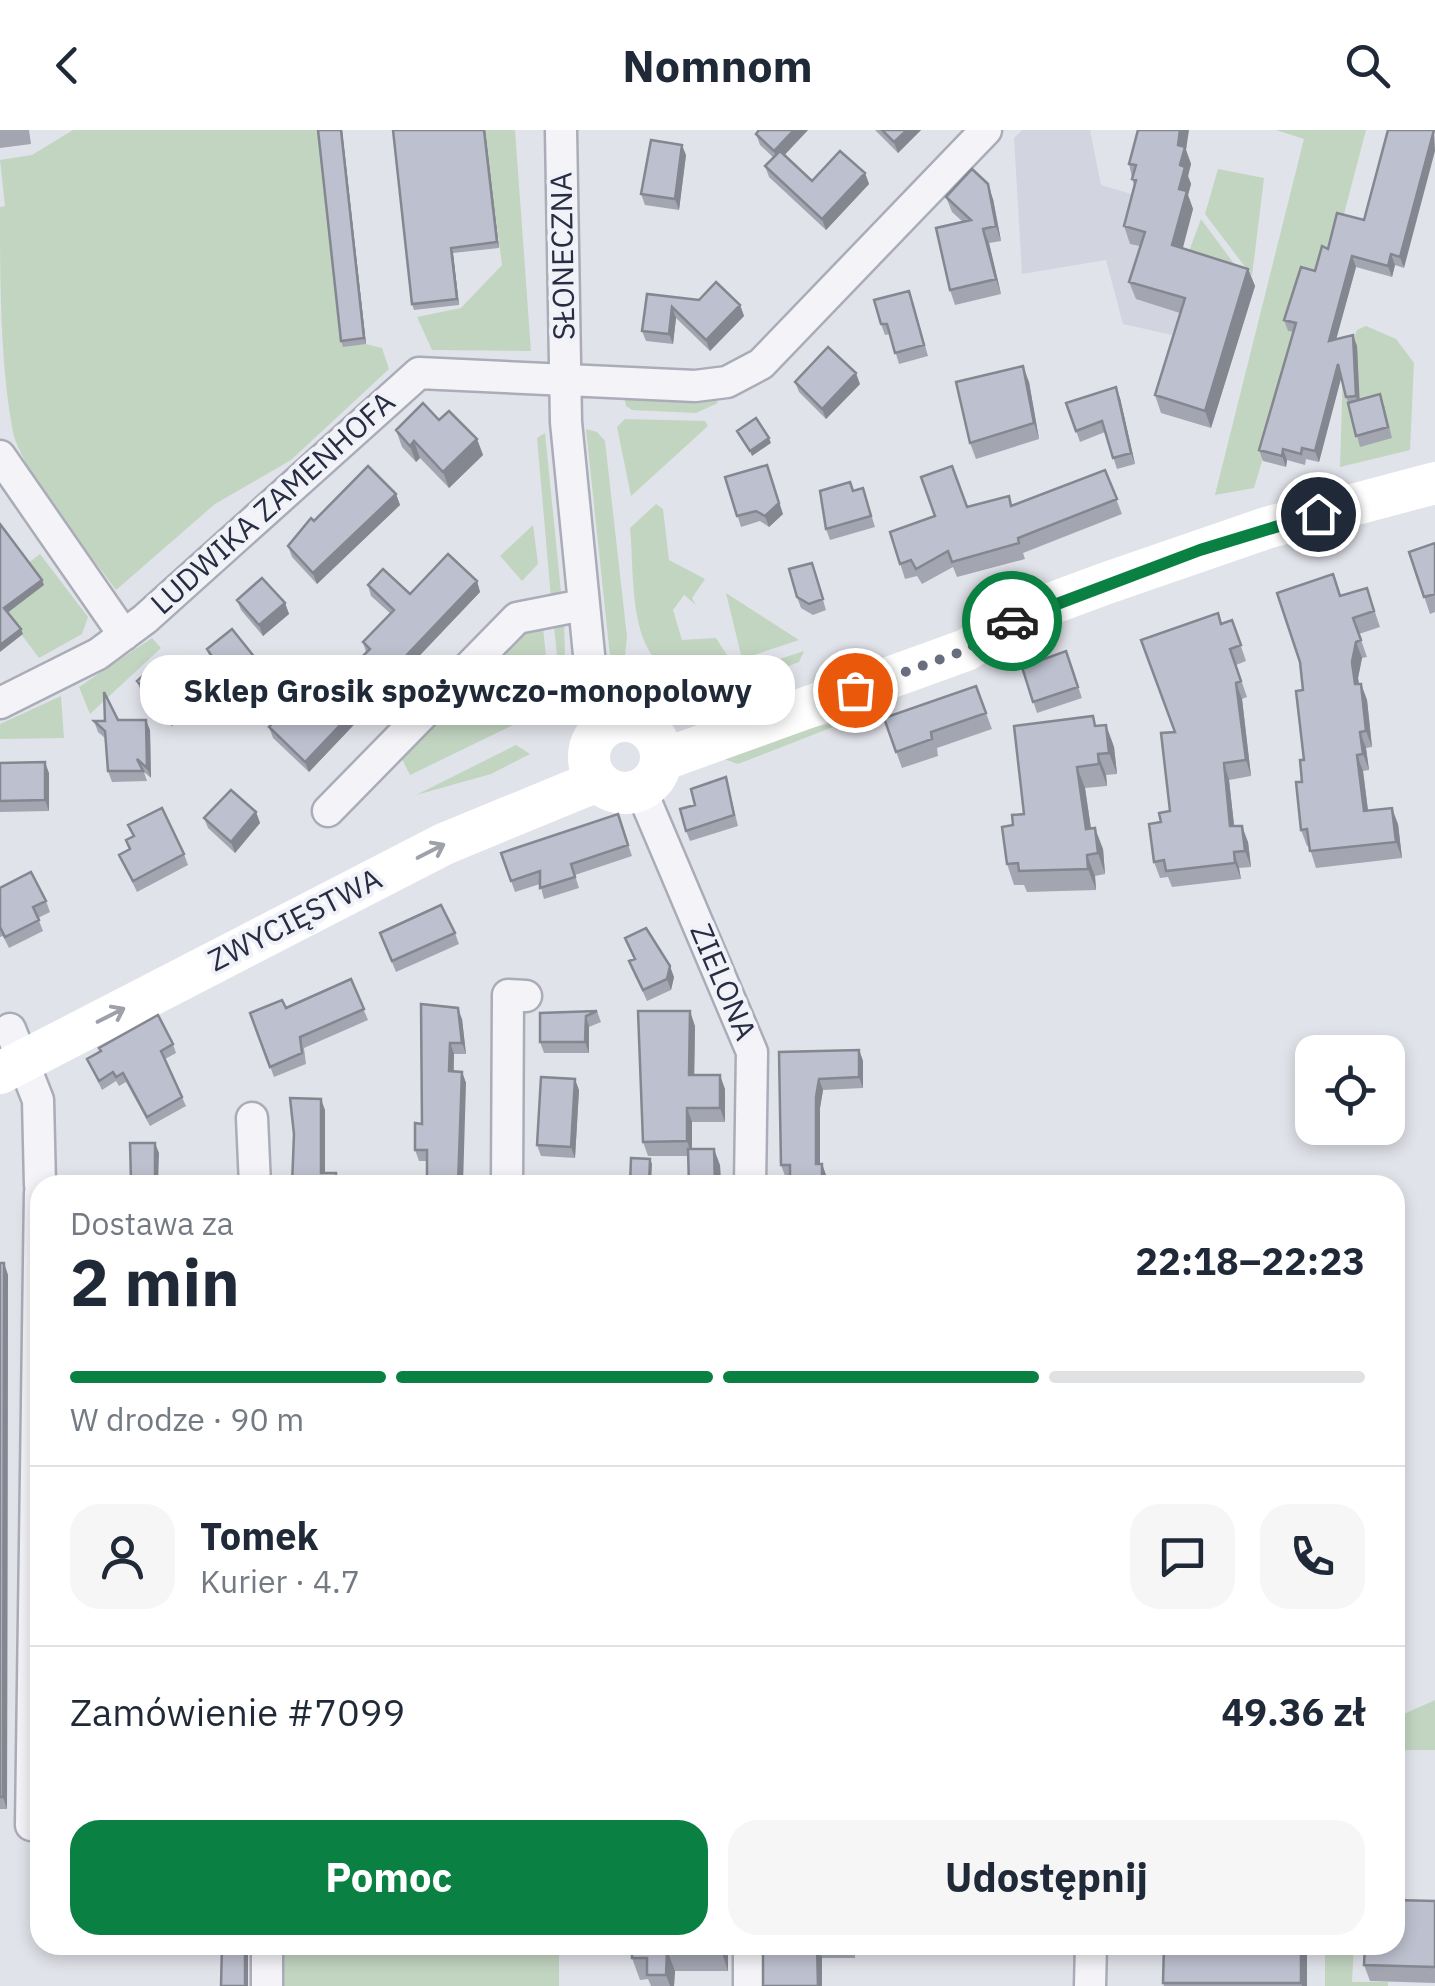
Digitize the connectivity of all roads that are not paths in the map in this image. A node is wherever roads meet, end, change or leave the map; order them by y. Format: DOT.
graph roads {
  1 [pos="561,130"];
  2 [pos="986,130"];
  3 [pos="565,381"];
  4 [pos="0,456"];
  5 [pos="1435,483"];
  6 [pos="583,605"];
  7 [pos="124,635"];
  8 [pos="0,703"];
  9 [pos="606,726"];
  10 [pos="651,775"];
  11 [pos="597,781"];
  12 [pos="328,811"];
  13 [pos="526,996"];
  14 [pos="12,1054"];
  15 [pos="252,1118"];
  16 [pos="40,1175"];
  17 [pos="255,1175"];
  18 [pos="507,1175"];
  19 [pos="750,1175"];
  20 [pos="267,1955"];
  21 [pos="749,1955"];
  22 [pos="1091,1955"];
  23 [pos="267,1986"];
  24 [pos="749,1986"];
  25 [pos="1090,1986"];
  1 -- 3 [label="street, SŁONECZNA"];
  2 -- 3 [label="street, LUDWIKA ZAMENHOFA"];
  3 -- 6 [label="street, SŁONECZNA"];
  3 -- 7 [label="street, LUDWIKA ZAMENHOFA"];
  4 -- 7 [label="street"];
  5 -- 10 [label="main road"];
  6 -- 9 [label="street, SŁONECZNA"];
  6 -- 12 [label="street"];
  7 -- 8 [label="street, LUDWIKA ZAMENHOFA"];
  9 -- 10 [label="main road"];
  9 -- 11 [label="main road"];
  10 -- 11 [label="main road"];
  10 -- 19 [label="street, ZIELONA"];
  14 -- 11 [label="main road, ZWYCIĘSTWA, one-way"];
  13 -- 18 [label="street"];
  14 -- 16 [label="street"];
  15 -- 17 [label="street"];
  20 -- 23 [label="street"];
  21 -- 24 [label="street"];
  22 -- 25 [label="street"];
}
